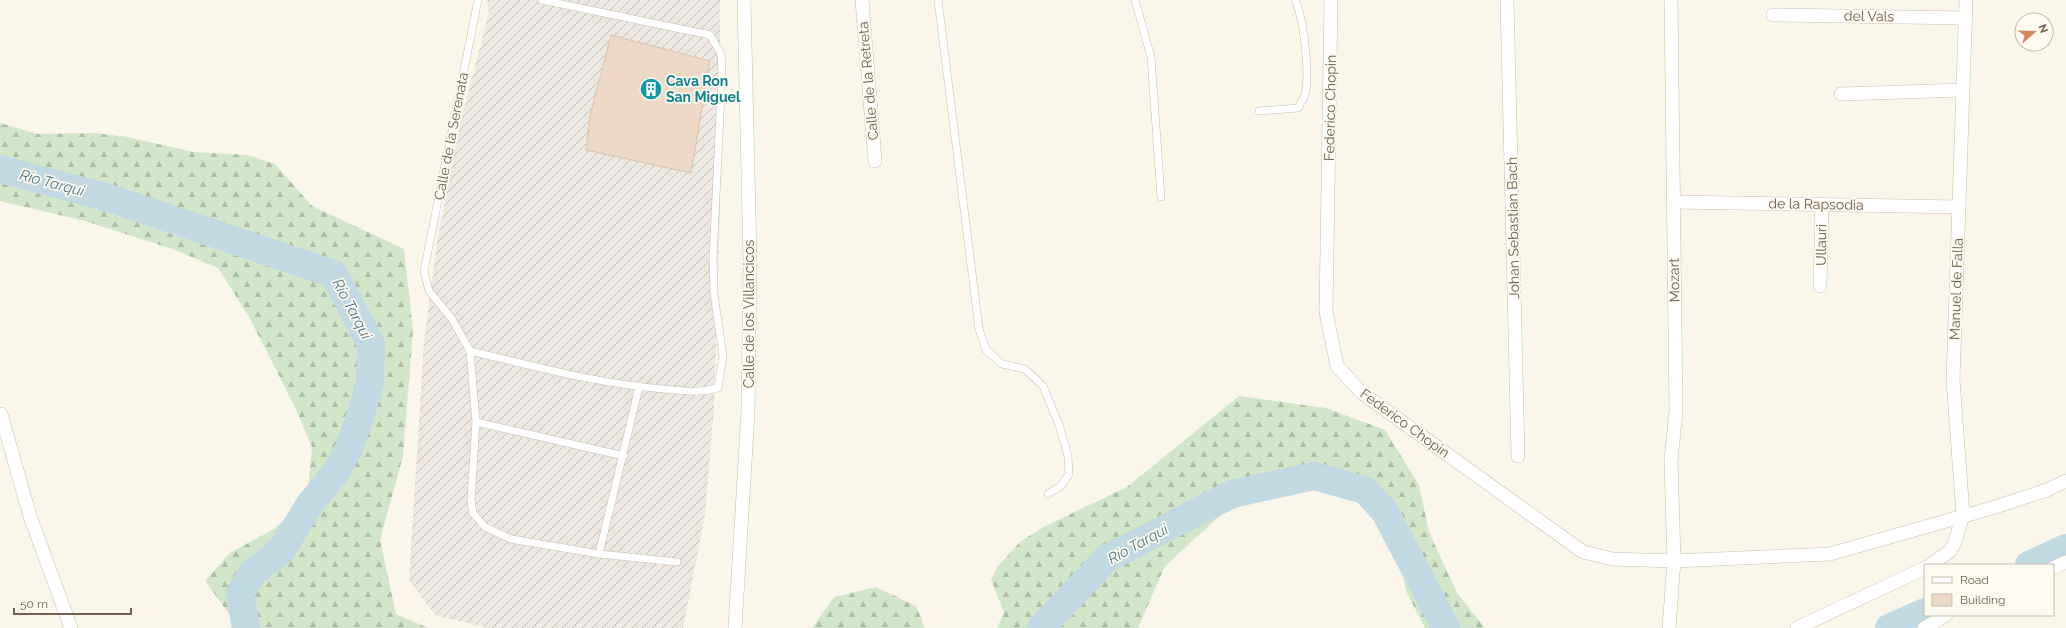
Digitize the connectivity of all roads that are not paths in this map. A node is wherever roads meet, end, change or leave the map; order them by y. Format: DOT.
graph roads {
  1 [pos="478,0"];
  2 [pos="542,0"];
  3 [pos="744,0"];
  4 [pos="862,0"];
  5 [pos="938,0"];
  6 [pos="1135,0"];
  7 [pos="1295,0"];
  8 [pos="1331,0"];
  9 [pos="1507,0"];
  10 [pos="1671,0"];
  11 [pos="1966,0"];
  12 [pos="1773,15"];
  13 [pos="1966,18"];
  14 [pos="1963,90"];
  15 [pos="1841,94"];
  16 [pos="1259,111"];
  17 [pos="875,161"];
  18 [pos="1161,196"];
  19 [pos="1674,202"];
  20 [pos="1822,204"];
  21 [pos="1958,207"];
  22 [pos="1820,286"];
  23 [pos="470,350"];
  24 [pos="639,387"];
  25 [pos="1,414"];
  26 [pos="476,422"];
  27 [pos="624,456"];
  28 [pos="1518,456"];
  29 [pos="2066,482"];
  30 [pos="1048,494"];
  31 [pos="1963,515"];
  32 [pos="599,554"];
  33 [pos="1674,561"];
  34 [pos="677,562"];
  35 [pos="2066,562"];
  36 [pos="1932,564"];
  37 [pos="1924,568"];
  38 [pos="2054,568"];
  39 [pos="1944,616"];
  40 [pos="71,628"];
  41 [pos="735,628"];
  42 [pos="1669,628"];
  43 [pos="1797,628"];
  44 [pos="1924,628"];
  1 -- 23 [label="lane, Calle de la Serenata"];
  2 -- 24 [label="lane"];
  3 -- 41 [label="street, Calle de los Villancicos"];
  4 -- 17 [label="street, Calle de la Retreta"];
  5 -- 30 [label="lane"];
  6 -- 18 [label="lane"];
  7 -- 16 [label="lane"];
  8 -- 33 [label="street, Federico Chopin"];
  9 -- 28 [label="street, Johan Sebastian Bach"];
  10 -- 19 [label="street, Mozart"];
  11 -- 13 [label="street, Manuel de Falla"];
  12 -- 13 [label="street, del Vals"];
  13 -- 14 [label="street, Manuel de Falla"];
  14 -- 15 [label="street"];
  14 -- 21 [label="street, Manuel de Falla"];
  19 -- 20 [label="street, de la Rapsodia"];
  19 -- 33 [label="street, Mozart"];
  20 -- 21 [label="street, de la Rapsodia"];
  20 -- 22 [label="street, Ullauri"];
  21 -- 31 [label="street, Manuel de Falla"];
  23 -- 24 [label="lane"];
  23 -- 26 [label="lane"];
  24 -- 27 [label="lane"];
  25 -- 40 [label="street"];
  26 -- 27 [label="lane"];
  26 -- 32 [label="lane"];
  27 -- 32 [label="lane"];
  29 -- 31 [label="street, Federico Chopin"];
  31 -- 33 [label="street, Federico Chopin"];
  31 -- 36 [label="street, Manuel de Falla"];
  32 -- 34 [label="lane"];
  33 -- 42 [label="street, Mozart"];
  35 -- 38 [label="street"];
  37 -- 43 [label="street"];
  39 -- 44 [label="street"];
}
